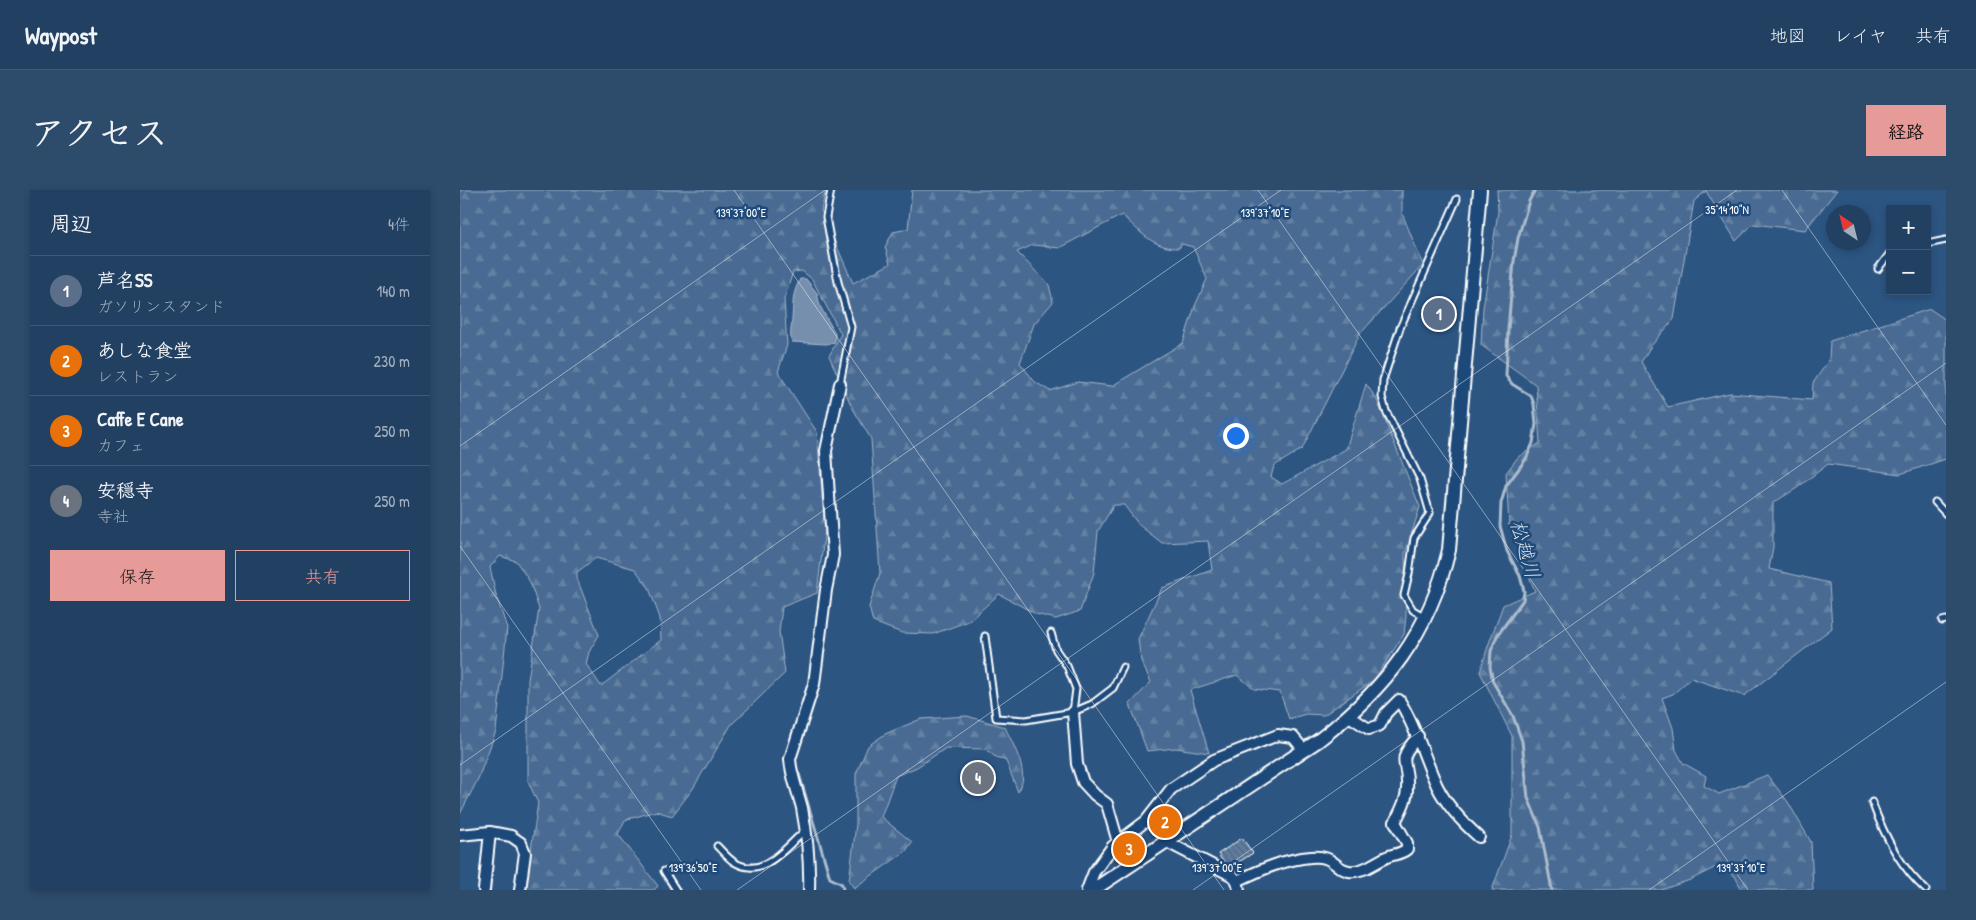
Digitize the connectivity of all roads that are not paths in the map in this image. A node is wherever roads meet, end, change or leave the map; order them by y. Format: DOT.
graph roads {
  1 [pos="831,190"];
  2 [pos="1480,190"];
  3 [pos="1457,199"];
  4 [pos="1946,240"];
  5 [pos="1931,243"];
  6 [pos="1886,258"];
  7 [pos="1878,269"];
  8 [pos="840,384"];
  9 [pos="1935,502"];
  10 [pos="1946,514"];
  11 [pos="1426,617"];
  12 [pos="1051,633"];
  13 [pos="985,636"];
  14 [pos="1123,668"];
  15 [pos="1073,712"];
  16 [pos="1349,716"];
  17 [pos="1418,736"];
  18 [pos="1304,750"];
  19 [pos="1872,802"];
  20 [pos="805,830"];
  21 [pos="490,832"];
  22 [pos="461,836"];
  23 [pos="1479,837"];
  24 [pos="1118,842"];
  25 [pos="1167,842"];
  26 [pos="717,846"];
  27 [pos="664,871"];
  28 [pos="1238,885"];
  29 [pos="484,890"];
  30 [pos="520,890"];
  31 [pos="676,890"];
  32 [pos="809,890"];
  33 [pos="1087,890"];
  34 [pos="1093,890"];
  35 [pos="1926,890"];
  1 -- 8 [label="lane"];
  2 -- 11 [label="street"];
  3 -- 11 [label="lane"];
  4 -- 5 [label="lane"];
  6 -- 7 [label="lane"];
  8 -- 20 [label="street"];
  9 -- 10 [label="lane"];
  11 -- 16 [label="street"];
  12 -- 15 [label="lane"];
  13 -- 15 [label="lane"];
  14 -- 15 [label="lane"];
  15 -- 24 [label="street"];
  16 -- 17 [label="street"];
  16 -- 18 [label="street"];
  17 -- 23 [label="street"];
  17 -- 28 [label="street"];
  18 -- 24 [label="street"];
  18 -- 25 [label="street"];
  19 -- 35 [label="lane"];
  20 -- 26 [label="lane"];
  20 -- 32 [label="street"];
  21 -- 22 [label="street"];
  21 -- 29 [label="street"];
  21 -- 30 [label="street"];
  24 -- 33 [label="street"];
  25 -- 28 [label="street"];
  25 -- 34 [label="street"];
  27 -- 31 [label="lane"];
}
